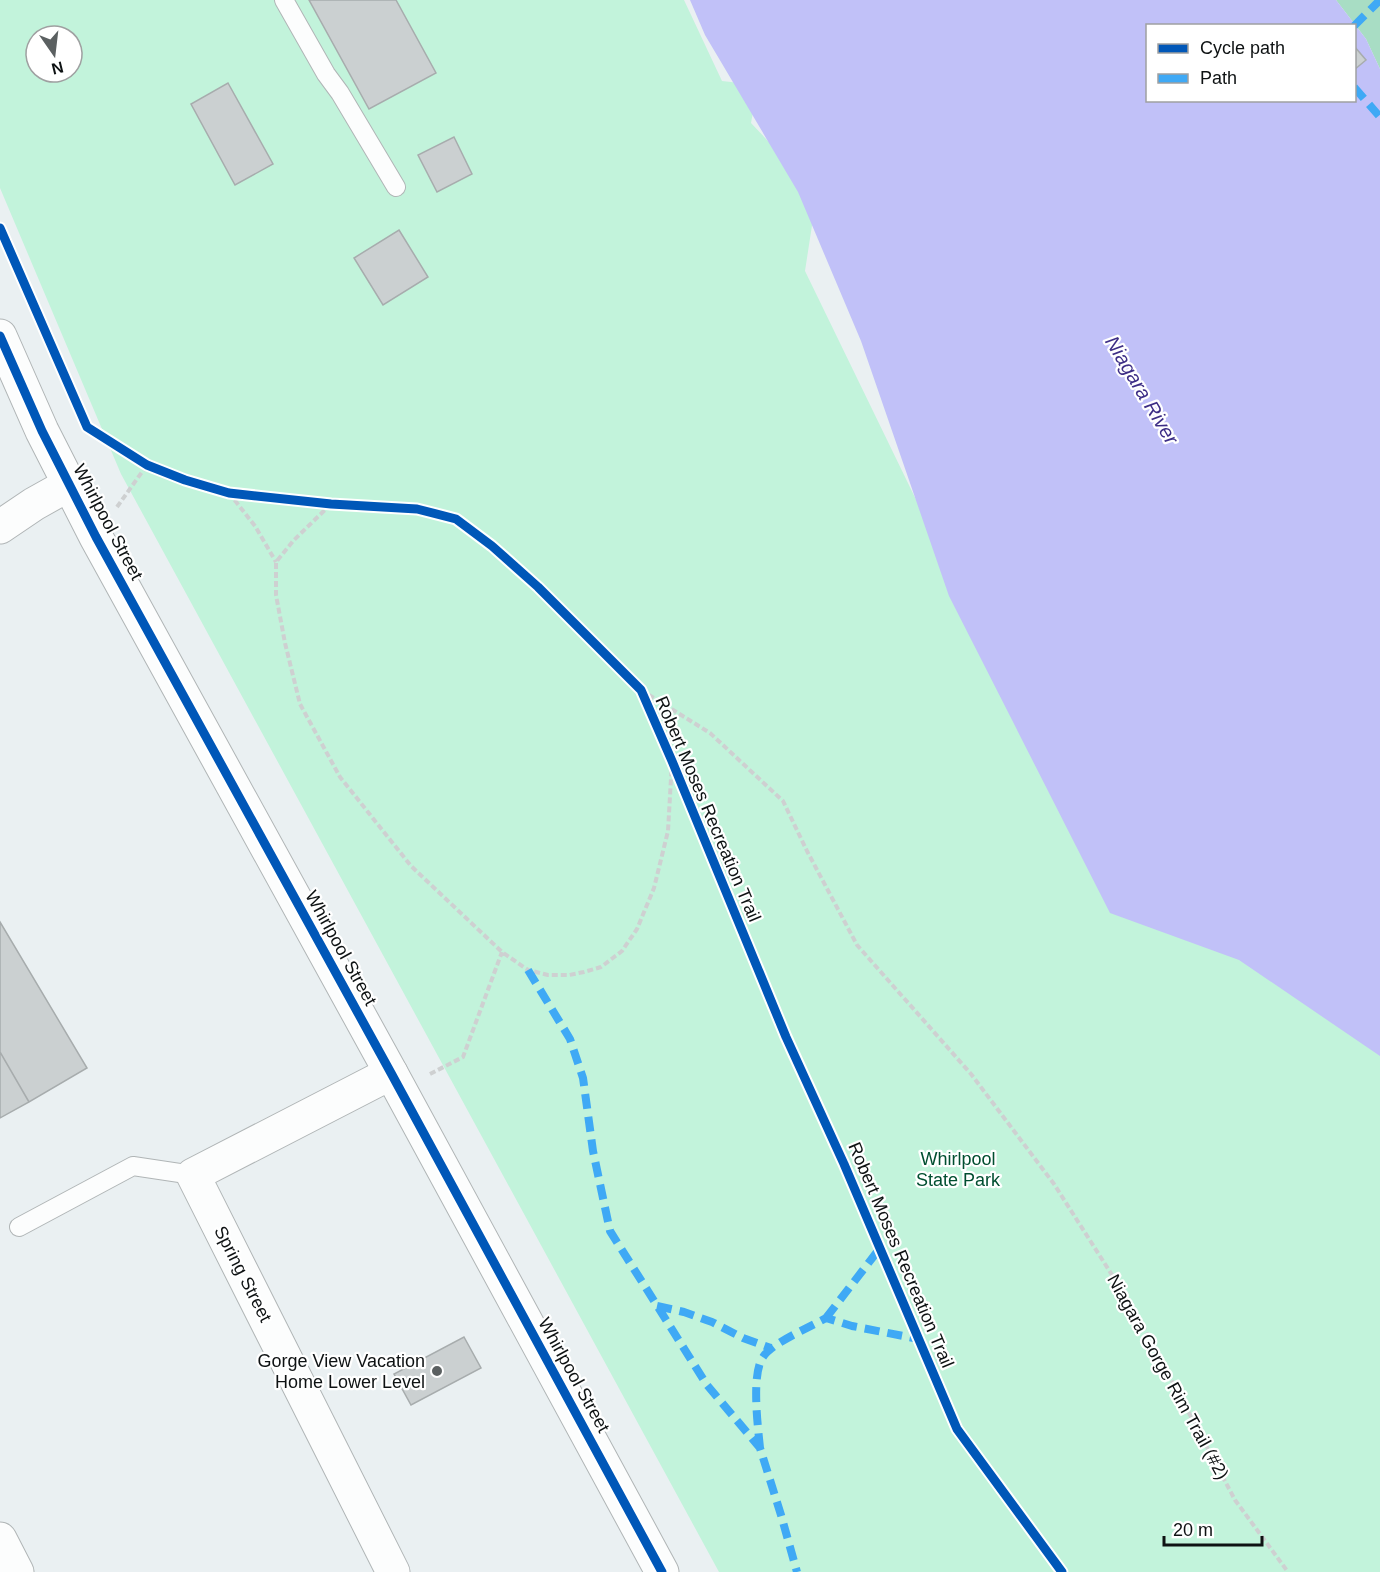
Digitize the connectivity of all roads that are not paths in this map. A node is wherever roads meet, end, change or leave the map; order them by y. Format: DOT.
graph roads {
  1 [pos="284,0"];
  2 [pos="396,187"];
  3 [pos="0,336"];
  4 [pos="68,485"];
  5 [pos="0,527"];
  6 [pos="395,1081"];
  7 [pos="193,1174"];
  8 [pos="19,1227"];
  9 [pos="393,1572"];
  10 [pos="662,1572"];
  1 -- 2 [label="lane"];
  3 -- 4 [label="street, Whirlpool Street"];
  4 -- 5 [label="street"];
  4 -- 6 [label="street, Whirlpool Street"];
  6 -- 7 [label="street"];
  6 -- 10 [label="street, Whirlpool Street"];
  7 -- 8 [label="lane"];
  7 -- 9 [label="street, Spring Street"];
}
